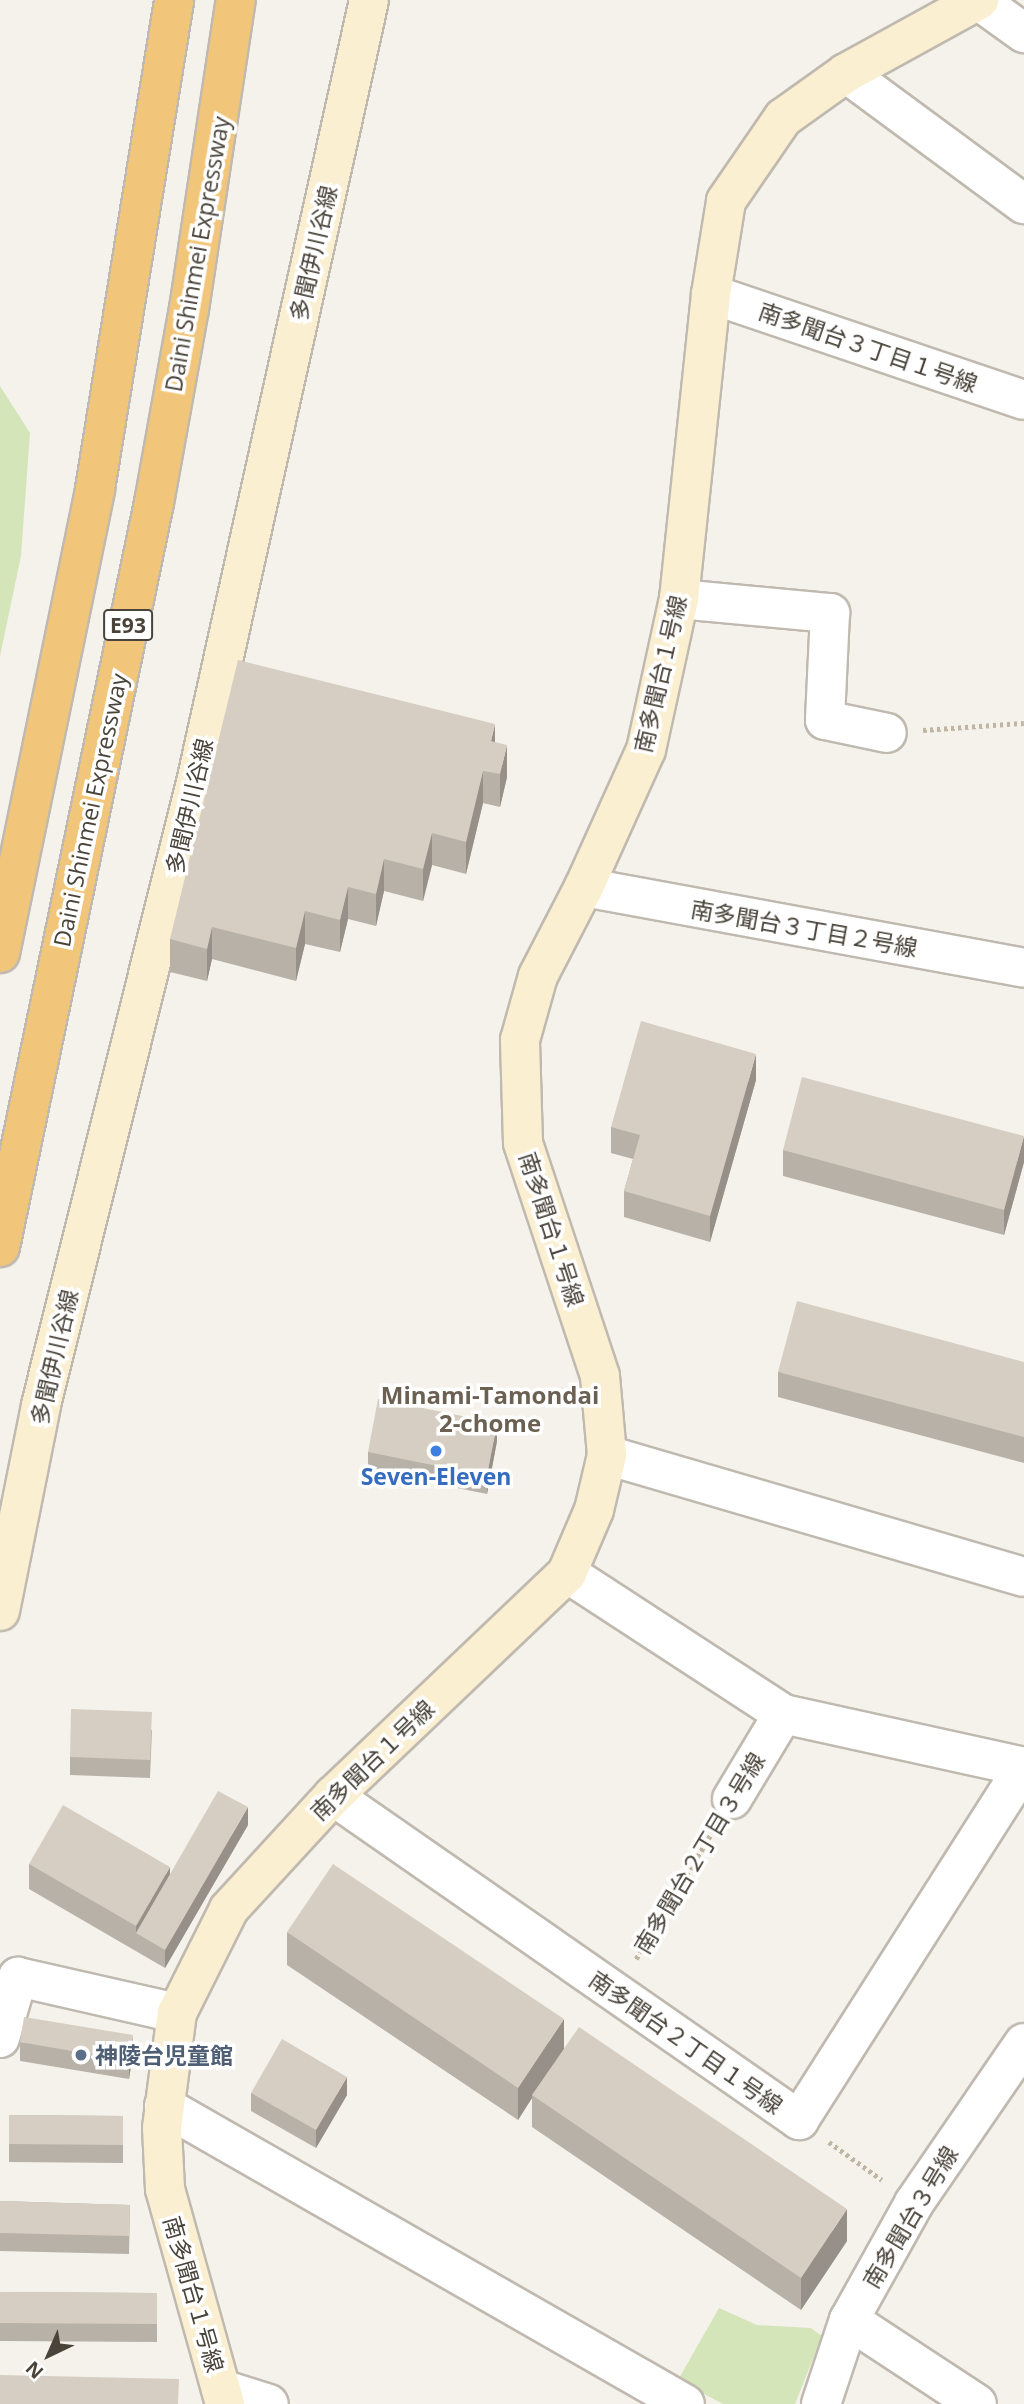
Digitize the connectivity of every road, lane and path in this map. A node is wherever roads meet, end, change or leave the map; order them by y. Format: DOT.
graph roads {
  1 [pos="174,0"];
  2 [pos="236,0"];
  3 [pos="369,0"];
  4 [pos="979,0"];
  5 [pos="1024,33"];
  6 [pos="846,72"];
  7 [pos="1024,204"];
  8 [pos="711,294"];
  9 [pos="1024,400"];
  10 [pos="679,599"];
  11 [pos="1024,723"];
  12 [pos="887,733"];
  13 [pos="584,887"];
  14 [pos="0,953"];
  15 [pos="1024,968"];
  16 [pos="0,1247"];
  17 [pos="607,1455"];
  18 [pos="567,1573"];
  19 [pos="1024,1577"];
  20 [pos="0,1611"];
  21 [pos="783,1714"];
  22 [pos="1024,1767"];
  23 [pos="333,1796"];
  24 [pos="732,1800"];
  25 [pos="616,1993"];
  26 [pos="177,2013"];
  27 [pos="0,2038"];
  28 [pos="1024,2043"];
  29 [pos="164,2106"];
  30 [pos="799,2120"];
  31 [pos="914,2203"];
  32 [pos="849,2320"];
  33 [pos="223,2397"];
  34 [pos="269,2404"];
  35 [pos="685,2404"];
  36 [pos="821,2404"];
  37 [pos="977,2404"];
  1 -- 14 [label="highway, E93"];
  2 -- 16 [label="highway, Daini Shinmei Expressway / E93"];
  3 -- 20 [label="street, 多聞伊川谷線"];
  4 -- 5 [label="street"];
  4 -- 6 [label="street, 南多聞台１号線"];
  6 -- 7 [label="street"];
  6 -- 8 [label="street, 南多聞台１号線"];
  8 -- 9 [label="street, 南多聞台３丁目１号線"];
  8 -- 10 [label="street, 南多聞台１号線"];
  10 -- 12 [label="street"];
  10 -- 13 [label="street, 南多聞台１号線"];
  11 -- 12 [label="path"];
  13 -- 15 [label="street, 南多聞台３丁目２号線"];
  13 -- 17 [label="street, 南多聞台１号線"];
  17 -- 18 [label="street, 南多聞台１号線"];
  17 -- 19 [label="street"];
  18 -- 21 [label="street"];
  18 -- 23 [label="street, 南多聞台１号線"];
  21 -- 22 [label="street"];
  21 -- 24 [label="street, 南多聞台２丁目３号線"];
  22 -- 30 [label="street, 南多聞台２丁目１号線"];
  23 -- 25 [label="street, 南多聞台２丁目１号線"];
  23 -- 26 [label="street, 南多聞台１号線"];
  24 -- 25 [label="path, 南多聞台２丁目３号線"];
  25 -- 30 [label="street, 南多聞台２丁目１号線"];
  26 -- 27 [label="street"];
  26 -- 29 [label="street, 南多聞台１号線"];
  28 -- 31 [label="street, 南多聞台３号線"];
  29 -- 33 [label="street, 南多聞台１号線"];
  29 -- 35 [label="street"];
  30 -- 31 [label="path"];
  31 -- 32 [label="street, 南多聞台３号線"];
  32 -- 36 [label="street, 南多聞台３号線"];
  32 -- 37 [label="street"];
  33 -- 34 [label="street"];
}
